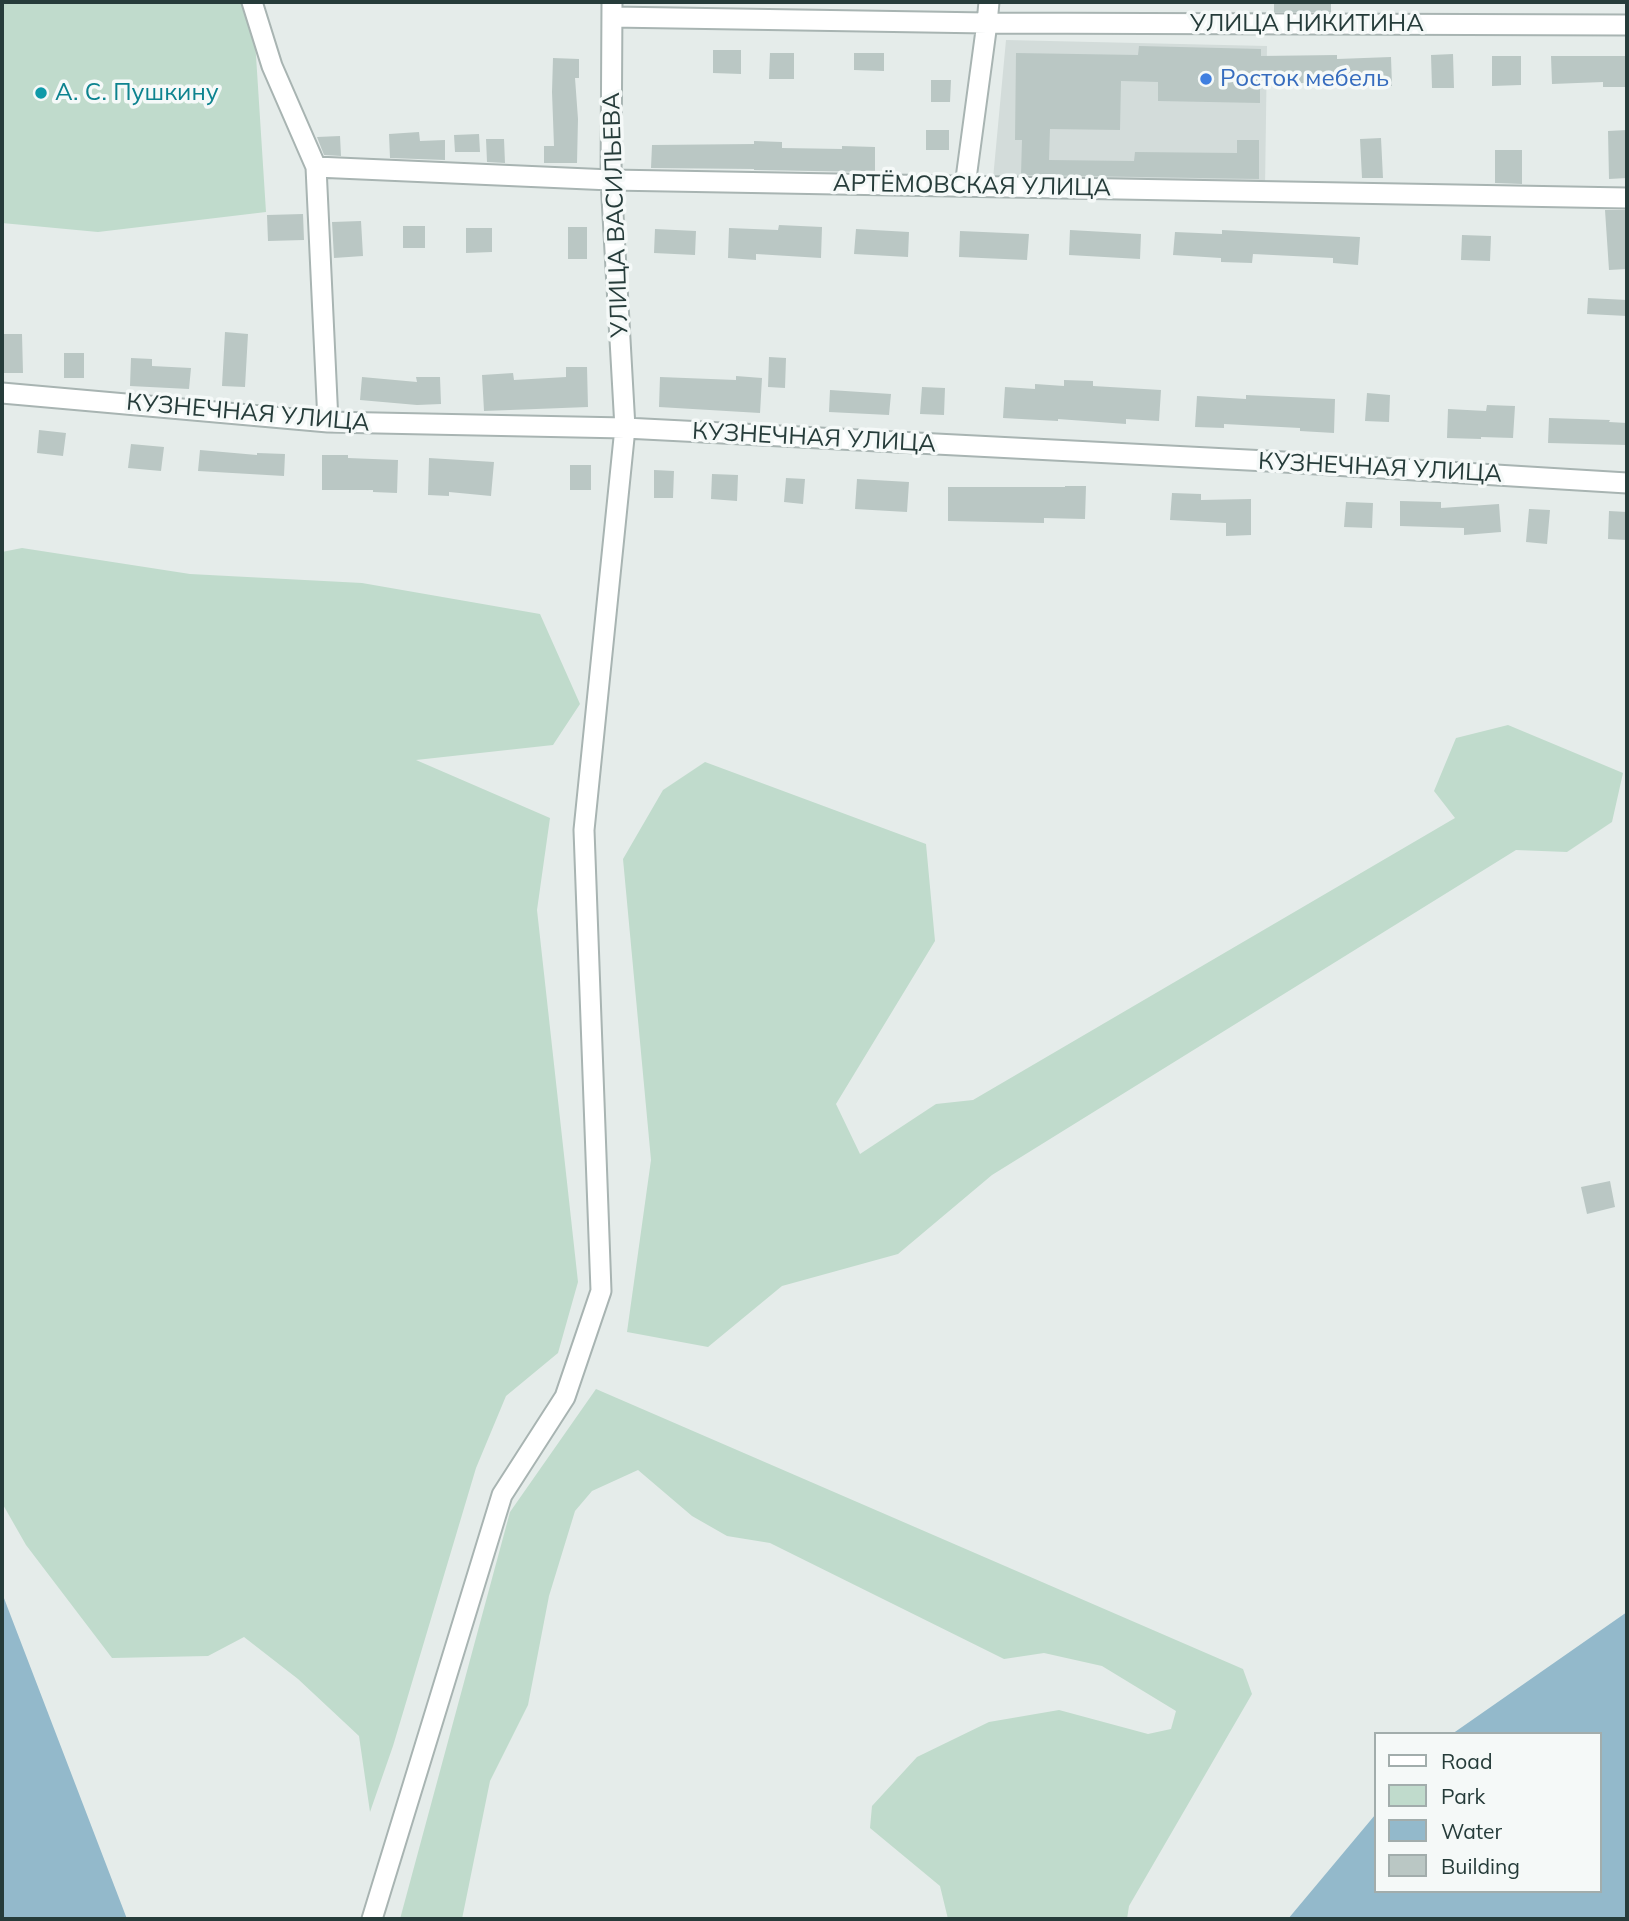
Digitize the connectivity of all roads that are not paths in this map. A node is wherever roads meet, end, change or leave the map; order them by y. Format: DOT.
graph roads {
  1 [pos="252,2"];
  2 [pos="989,2"];
  3 [pos="612,10"];
  4 [pos="987,23"];
  5 [pos="1627,25"];
  6 [pos="316,167"];
  7 [pos="611,180"];
  8 [pos="965,186"];
  9 [pos="1627,198"];
  10 [pos="2,393"];
  11 [pos="328,422"];
  12 [pos="625,428"];
  13 [pos="1627,482"];
  14 [pos="372,1919"];
  1 -- 6 [label="street"];
  2 -- 4 [label="street"];
  3 -- 4 [label="street, УЛИЦА НИКИТИНА"];
  3 -- 7 [label="street, УЛИЦА ВАСИЛЬЕВА"];
  4 -- 5 [label="street, УЛИЦА НИКИТИНА"];
  4 -- 8 [label="street"];
  6 -- 7 [label="street, АРТЁМОВСКАЯ УЛИЦА"];
  6 -- 11 [label="street"];
  7 -- 8 [label="street, АРТЁМОВСКАЯ УЛИЦА"];
  7 -- 12 [label="street, УЛИЦА ВАСИЛЬЕВА"];
  8 -- 9 [label="street, АРТЁМОВСКАЯ УЛИЦА"];
  10 -- 11 [label="street, КУЗНЕЧНАЯ УЛИЦА"];
  11 -- 12 [label="street, КУЗНЕЧНАЯ УЛИЦА"];
  12 -- 13 [label="street, КУЗНЕЧНАЯ УЛИЦА"];
  12 -- 14 [label="street, УЛИЦА ВАСИЛЬЕВА"];
}
